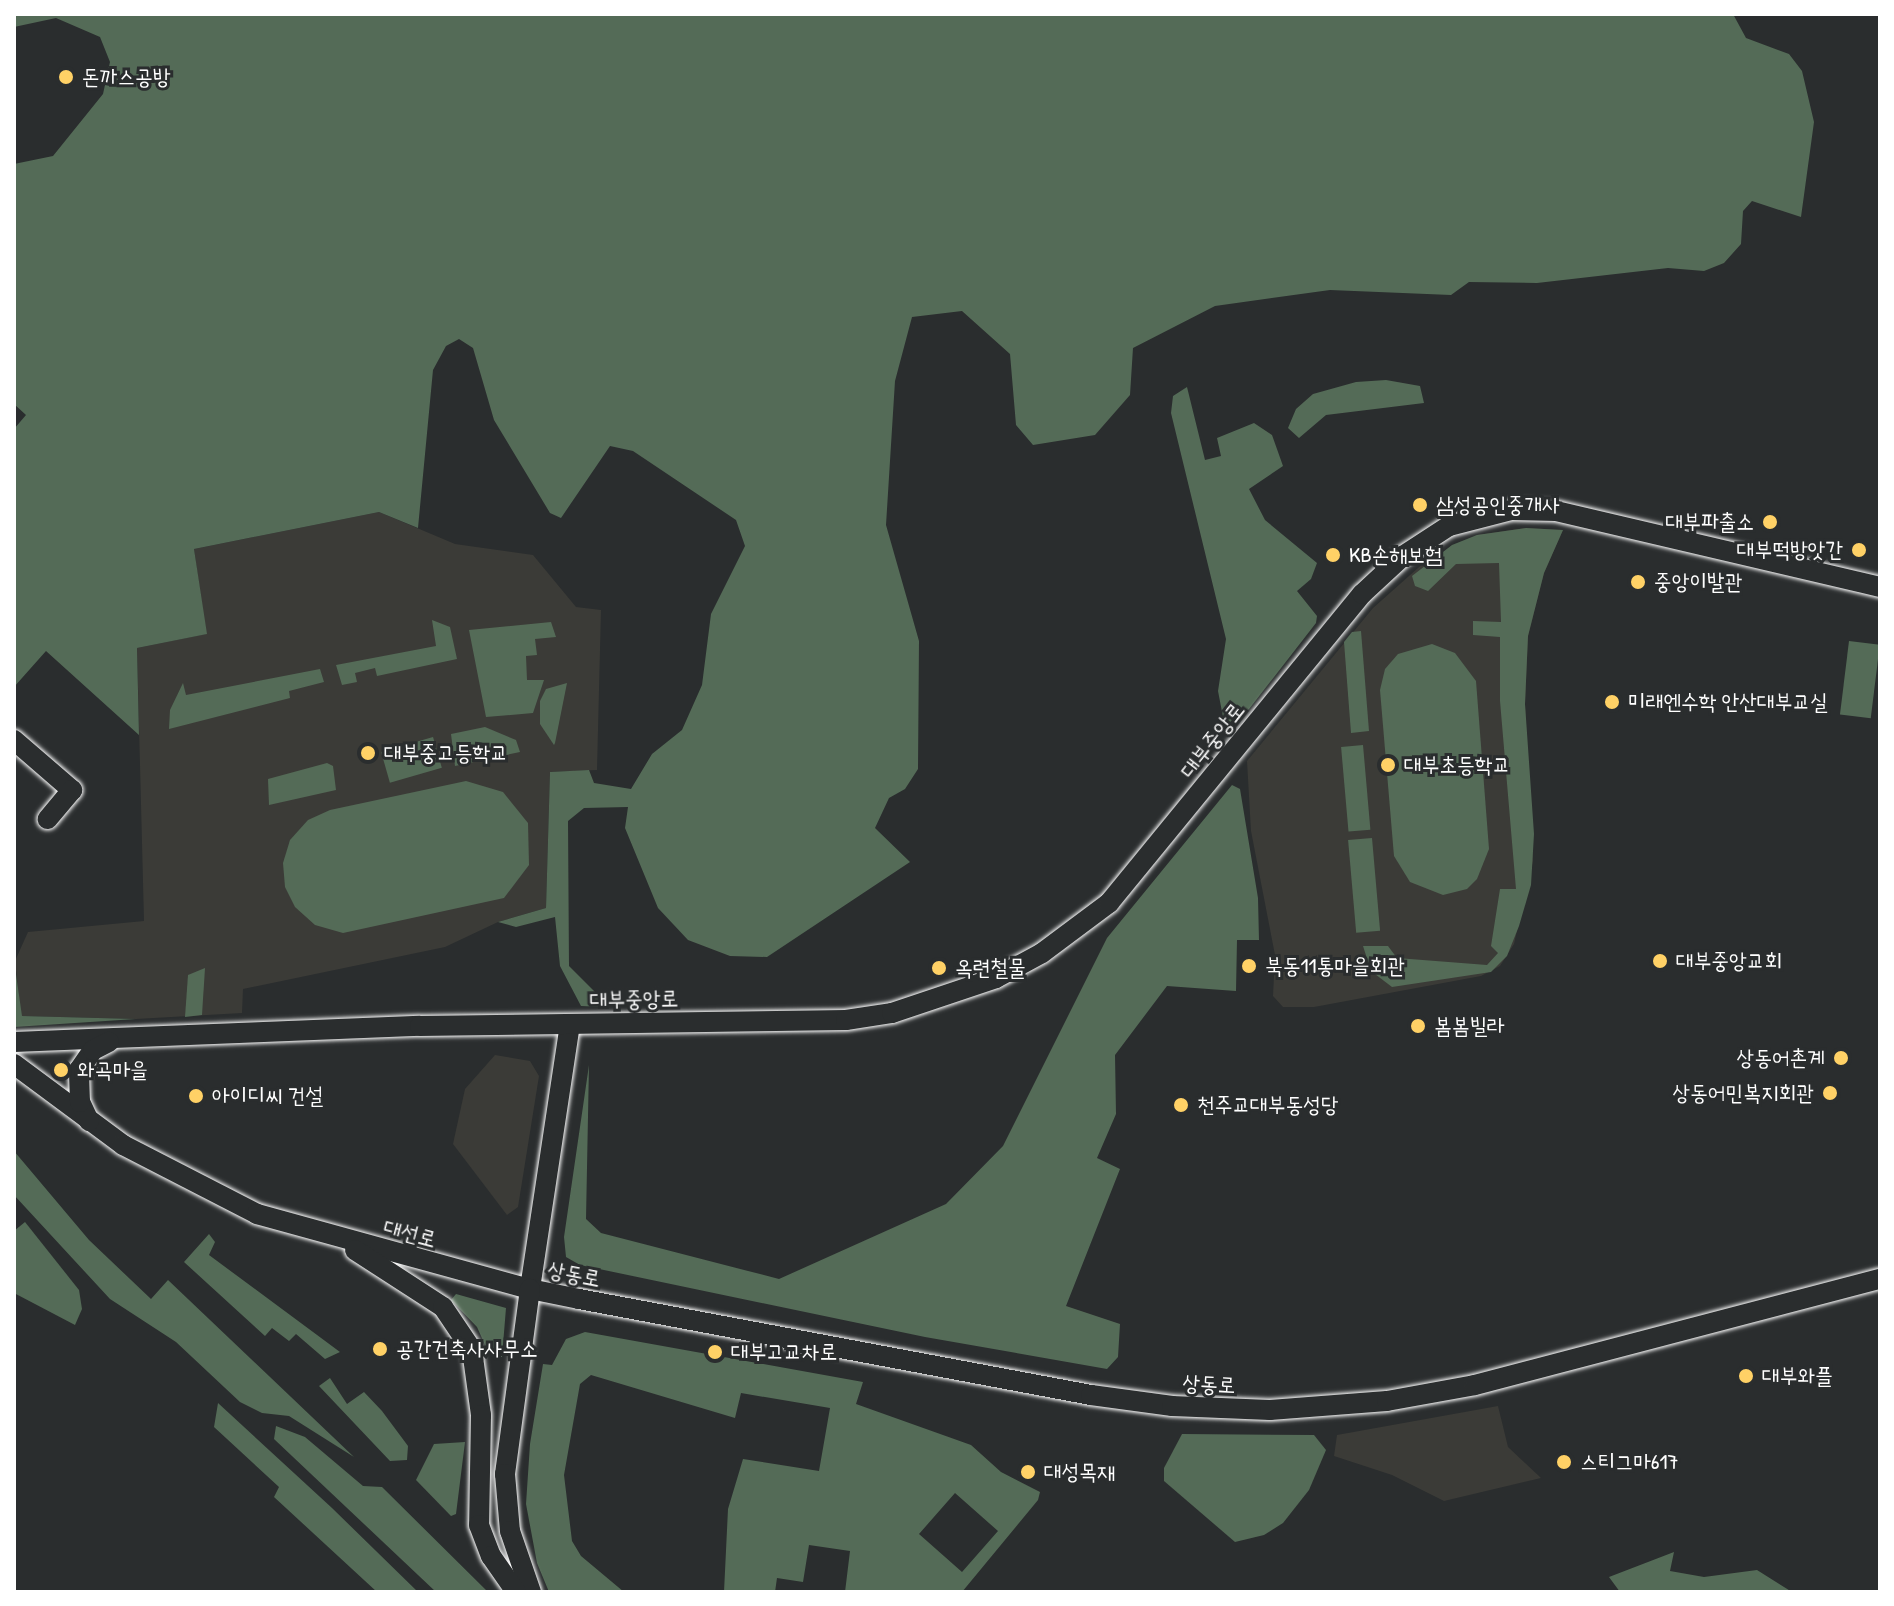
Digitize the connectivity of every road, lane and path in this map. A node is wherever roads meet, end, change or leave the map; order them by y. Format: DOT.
graph roads {
  1 [pos="1880,587"];
  2 [pos="14,740"];
  3 [pos="48,819"];
  4 [pos="570,1024"];
  5 [pos="113,1041"];
  6 [pos="14,1042"];
  7 [pos="14,1064"];
  8 [pos="89,1121"];
  9 [pos="338,1239"];
  10 [pos="1880,1279"];
  11 [pos="530,1289"];
  12 [pos="516,1592"];
  13 [pos="531,1592"];
  1 -- 4 [label="street, 대부중앙로"];
  2 -- 3 [label="street"];
  4 -- 5 [label="street, 대부중앙로"];
  4 -- 11 [label="street, 대부중앙로"];
  5 -- 6 [label="street, 대부중앙로"];
  5 -- 8 [label="street"];
  7 -- 8 [label="street, 대선로"];
  8 -- 9 [label="street, 대선로"];
  9 -- 11 [label="street, 대선로"];
  9 -- 12 [label="street"];
  10 -- 11 [label="street, 상동로"];
  11 -- 13 [label="street"];
}
